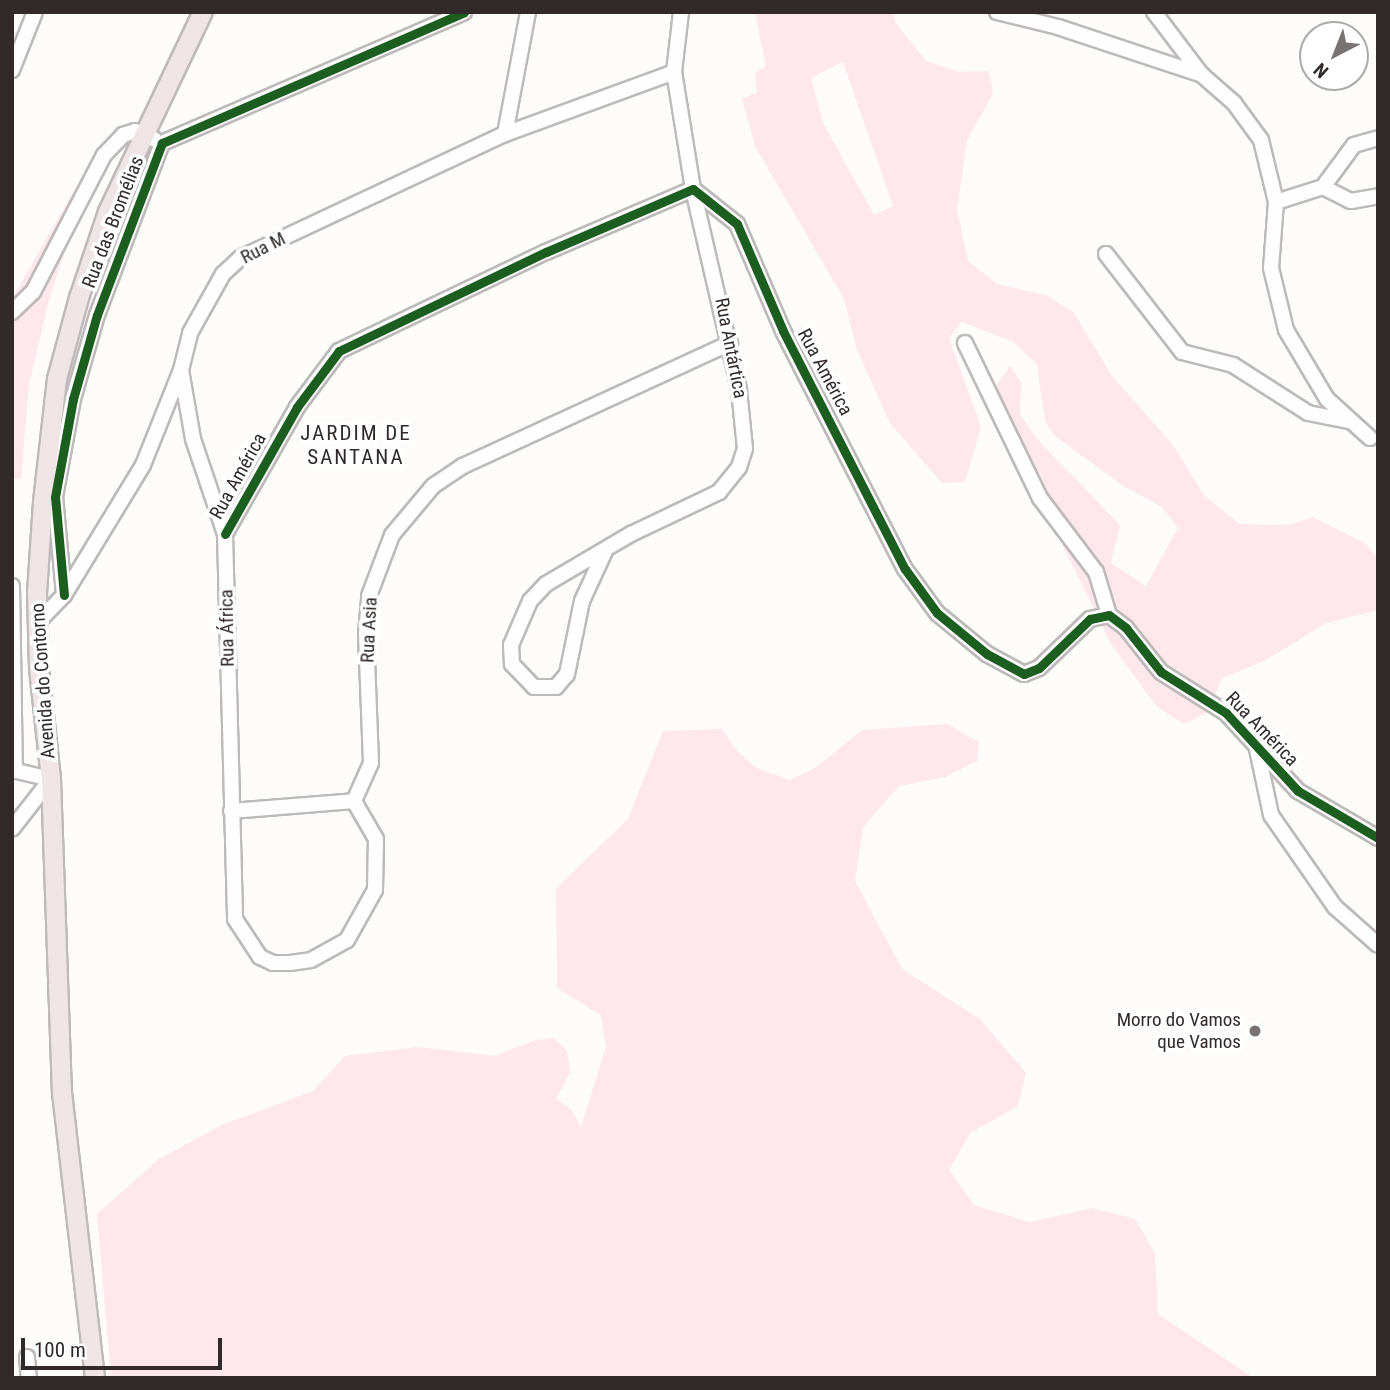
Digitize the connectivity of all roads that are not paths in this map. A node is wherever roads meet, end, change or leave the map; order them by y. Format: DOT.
graph roads {
  1 [pos="35,12"];
  2 [pos="204,12"];
  3 [pos="464,12"];
  4 [pos="528,12"];
  5 [pos="681,12"];
  6 [pos="997,12"];
  7 [pos="1154,12"];
  8 [pos="12,70"];
  9 [pos="674,72"];
  10 [pos="1202,75"];
  11 [pos="505,134"];
  12 [pos="1378,138"];
  13 [pos="154,139"];
  14 [pos="1323,187"];
  15 [pos="693,189"];
  16 [pos="1378,196"];
  17 [pos="1276,202"];
  18 [pos="1106,254"];
  19 [pos="12,312"];
  20 [pos="730,343"];
  21 [pos="965,343"];
  22 [pos="181,370"];
  23 [pos="1351,421"];
  24 [pos="1375,440"];
  25 [pos="225,534"];
  26 [pos="605,551"];
  27 [pos="12,587"];
  28 [pos="37,593"];
  29 [pos="64,595"];
  30 [pos="1110,615"];
  31 [pos="38,622"];
  32 [pos="1257,749"];
  33 [pos="14,771"];
  34 [pos="51,779"];
  35 [pos="354,801"];
  36 [pos="231,811"];
  37 [pos="12,830"];
  38 [pos="1378,838"];
  39 [pos="1378,945"];
  40 [pos="27,1357"];
  41 [pos="29,1378"];
  42 [pos="95,1378"];
  1 -- 8 [label="street"];
  2 -- 13 [label="main road, Avenida do Contorno"];
  3 -- 13 [label="street, Rua das Bromélias"];
  4 -- 11 [label="street"];
  5 -- 9 [label="street, Rua Antártica"];
  6 -- 10 [label="street"];
  7 -- 10 [label="street"];
  9 -- 11 [label="street, Rua M"];
  9 -- 15 [label="street, Rua Antártica"];
  10 -- 17 [label="street"];
  11 -- 22 [label="street, Rua M"];
  12 -- 14 [label="street"];
  13 -- 19 [label="street"];
  13 -- 28 [label="main road, Avenida do Contorno"];
  13 -- 29 [label="street, Rua das Bromélias"];
  14 -- 16 [label="street"];
  14 -- 17 [label="street"];
  15 -- 20 [label="street, Rua Antártica"];
  15 -- 25 [label="street, Rua América"];
  15 -- 30 [label="street, Rua América"];
  17 -- 23 [label="street"];
  18 -- 23 [label="street"];
  20 -- 26 [label="street, Rua Antártica"];
  20 -- 35 [label="street, Rua Asia"];
  21 -- 30 [label="street"];
  22 -- 25 [label="street, Rua África"];
  22 -- 29 [label="street, Rua M"];
  23 -- 24 [label="street"];
  25 -- 36 [label="street, Rua África"];
  26 -- 26 [label="street, Rua Antártica"];
  27 -- 28 [label="street"];
  27 -- 33 [label="street"];
  28 -- 31 [label="main road, Avenida do Contorno"];
  29 -- 31 [label="street, Rua M"];
  30 -- 32 [label="street, Rua América"];
  31 -- 34 [label="main road, Avenida do Contorno"];
  32 -- 38 [label="street, Rua América"];
  32 -- 39 [label="street"];
  33 -- 34 [label="street"];
  34 -- 37 [label="street"];
  34 -- 42 [label="main road, Avenida do Contorno"];
  35 -- 36 [label="street"];
  35 -- 36 [label="street, Rua África"];
  40 -- 41 [label="street"];
}
